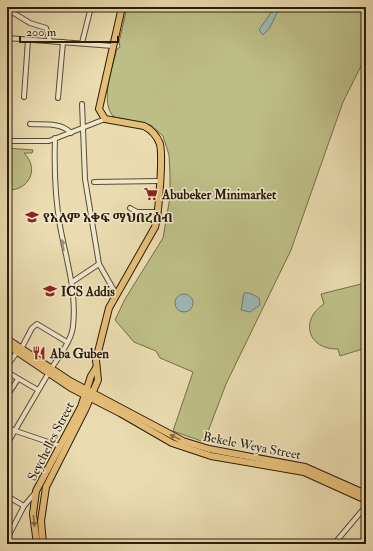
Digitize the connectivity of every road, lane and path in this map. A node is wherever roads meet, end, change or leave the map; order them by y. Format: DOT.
graph roads {
  1 [pos="91,7"];
  2 [pos="114,7"];
  3 [pos="7,8"];
  4 [pos="122,8"];
  5 [pos="7,38"];
  6 [pos="28,40"];
  7 [pos="50,42"];
  8 [pos="63,42"];
  9 [pos="82,43"];
  10 [pos="113,46"];
  11 [pos="24,97"];
  12 [pos="58,98"];
  13 [pos="82,104"];
  14 [pos="105,119"];
  15 [pos="30,124"];
  16 [pos="83,129"];
  17 [pos="71,133"];
  18 [pos="55,138"];
  19 [pos="7,141"];
  20 [pos="159,181"];
  21 [pos="94,182"];
  22 [pos="130,208"];
  23 [pos="158,212"];
  24 [pos="99,264"];
  25 [pos="72,282"];
  26 [pos="116,294"];
  27 [pos="7,339"];
  28 [pos="67,342"];
  29 [pos="7,345"];
  30 [pos="19,351"];
  31 [pos="7,366"];
  32 [pos="50,371"];
  33 [pos="7,372"];
  34 [pos="18,378"];
  35 [pos="38,390"];
  36 [pos="88,394"];
  37 [pos="7,396"];
  38 [pos="7,428"];
  39 [pos="14,432"];
  40 [pos="7,444"];
  41 [pos="60,446"];
  42 [pos="322,476"];
  43 [pos="36,491"];
  44 [pos="366,494"];
  45 [pos="7,496"];
  46 [pos="366,500"];
  47 [pos="24,506"];
  48 [pos="366,506"];
  49 [pos="7,526"];
  50 [pos="12,528"];
  51 [pos="7,539"];
  52 [pos="37,544"];
  53 [pos="43,544"];
  54 [pos="334,544"];
  1 -- 9 [label="street"];
  2 -- 4 [label="street"];
  3 -- 7 [label="street"];
  4 -- 10 [label="main road"];
  5 -- 6 [label="street"];
  6 -- 7 [label="street"];
  6 -- 11 [label="street"];
  7 -- 8 [label="street"];
  8 -- 9 [label="street"];
  8 -- 12 [label="street"];
  9 -- 10 [label="street"];
  10 -- 14 [label="main road"];
  13 -- 16 [label="street"];
  14 -- 16 [label="street"];
  14 -- 20 [label="main road"];
  15 -- 17 [label="street"];
  16 -- 17 [label="street"];
  16 -- 24 [label="street"];
  17 -- 18 [label="street"];
  18 -- 19 [label="street"];
  25 -- 18 [label="street, one-way"];
  20 -- 21 [label="street"];
  20 -- 23 [label="main road"];
  22 -- 23 [label="street"];
  23 -- 26 [label="main road"];
  24 -- 25 [label="street"];
  24 -- 26 [label="street"];
  25 -- 28 [label="street"];
  26 -- 36 [label="main road"];
  27 -- 30 [label="main road"];
  28 -- 30 [label="street"];
  28 -- 32 [label="street"];
  29 -- 30 [label="main road"];
  30 -- 31 [label="street"];
  30 -- 32 [label="main road"];
  32 -- 35 [label="street"];
  32 -- 36 [label="main road"];
  33 -- 34 [label="street"];
  34 -- 35 [label="street"];
  34 -- 37 [label="street"];
  35 -- 39 [label="street"];
  36 -- 41 [label="main road, Seychelles Street"];
  36 -- 42 [label="main road"];
  36 -- 53 [label="main road, Seychelles Street"];
  38 -- 39 [label="street"];
  39 -- 40 [label="street"];
  39 -- 41 [label="street"];
  41 -- 43 [label="main road, Seychelles Street"];
  42 -- 44 [label="main road"];
  42 -- 46 [label="main road"];
  43 -- 47 [label="street"];
  43 -- 52 [label="main road, Seychelles Street, one-way"];
  45 -- 47 [label="street"];
  47 -- 50 [label="street"];
  48 -- 54 [label="street"];
  49 -- 50 [label="street"];
  50 -- 51 [label="street"];
}
